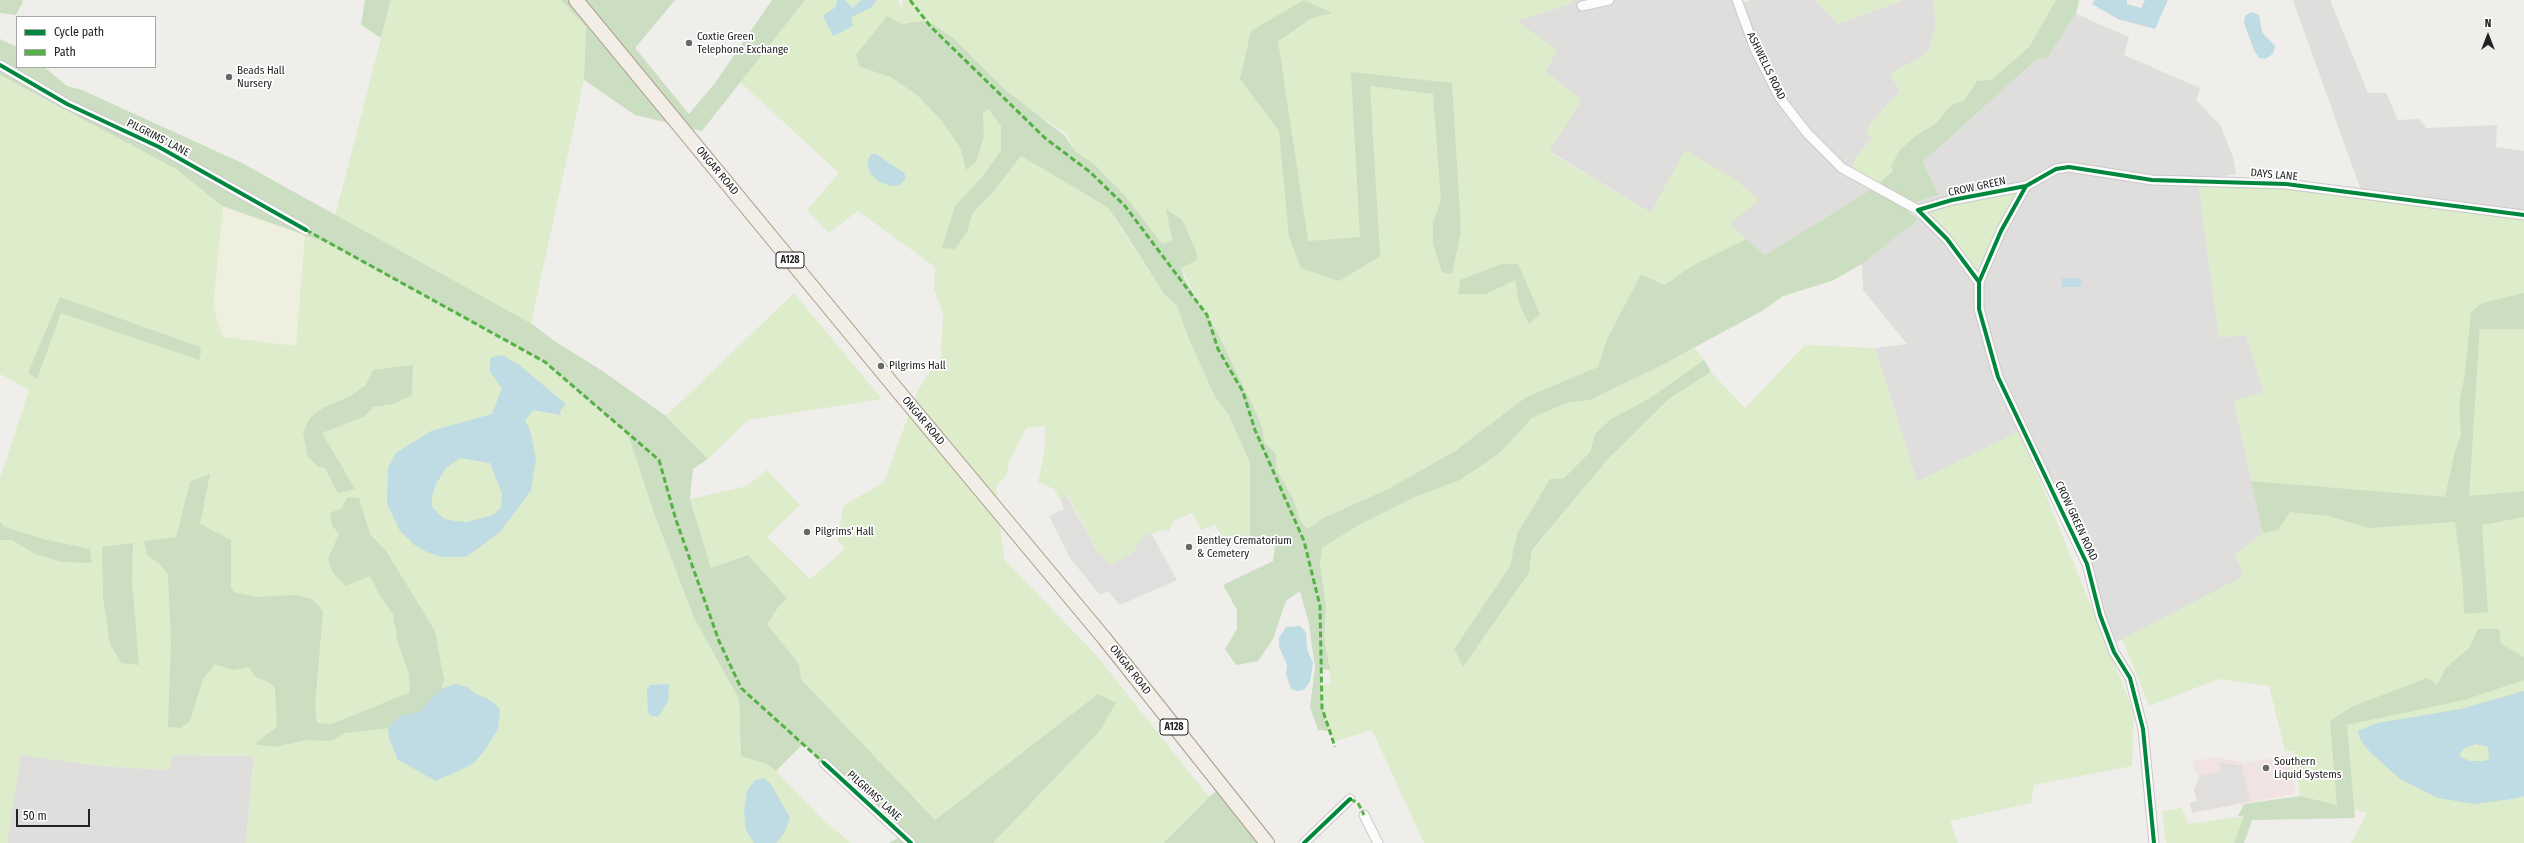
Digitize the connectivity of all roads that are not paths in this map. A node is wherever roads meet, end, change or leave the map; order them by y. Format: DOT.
graph roads {
  1 [pos="576,0"];
  2 [pos="1609,0"];
  3 [pos="1737,0"];
  4 [pos="1582,6"];
  5 [pos="0,64"];
  6 [pos="2026,186"];
  7 [pos="1918,210"];
  8 [pos="2524,215"];
  9 [pos="306,230"];
  10 [pos="1978,282"];
  11 [pos="824,763"];
  12 [pos="1350,799"];
  13 [pos="1364,815"];
  14 [pos="911,843"];
  15 [pos="1267,843"];
  16 [pos="1304,843"];
  17 [pos="1378,843"];
  18 [pos="2154,843"];
  1 -- 15 [label="main road, ONGAR ROAD / A128"];
  2 -- 4 [label="street"];
  3 -- 7 [label="street, ASHWELLS ROAD"];
  5 -- 9 [label="street, PILGRIMS' LANE"];
  6 -- 7 [label="street, CROW GREEN"];
  6 -- 8 [label="street, DAYS LANE"];
  6 -- 10 [label="street, CROW GREEN"];
  7 -- 10 [label="street"];
  10 -- 18 [label="street, CROW GREEN ROAD"];
  11 -- 14 [label="street, PILGRIMS' LANE"];
  12 -- 16 [label="street"];
  13 -- 17 [label="street"];
}
